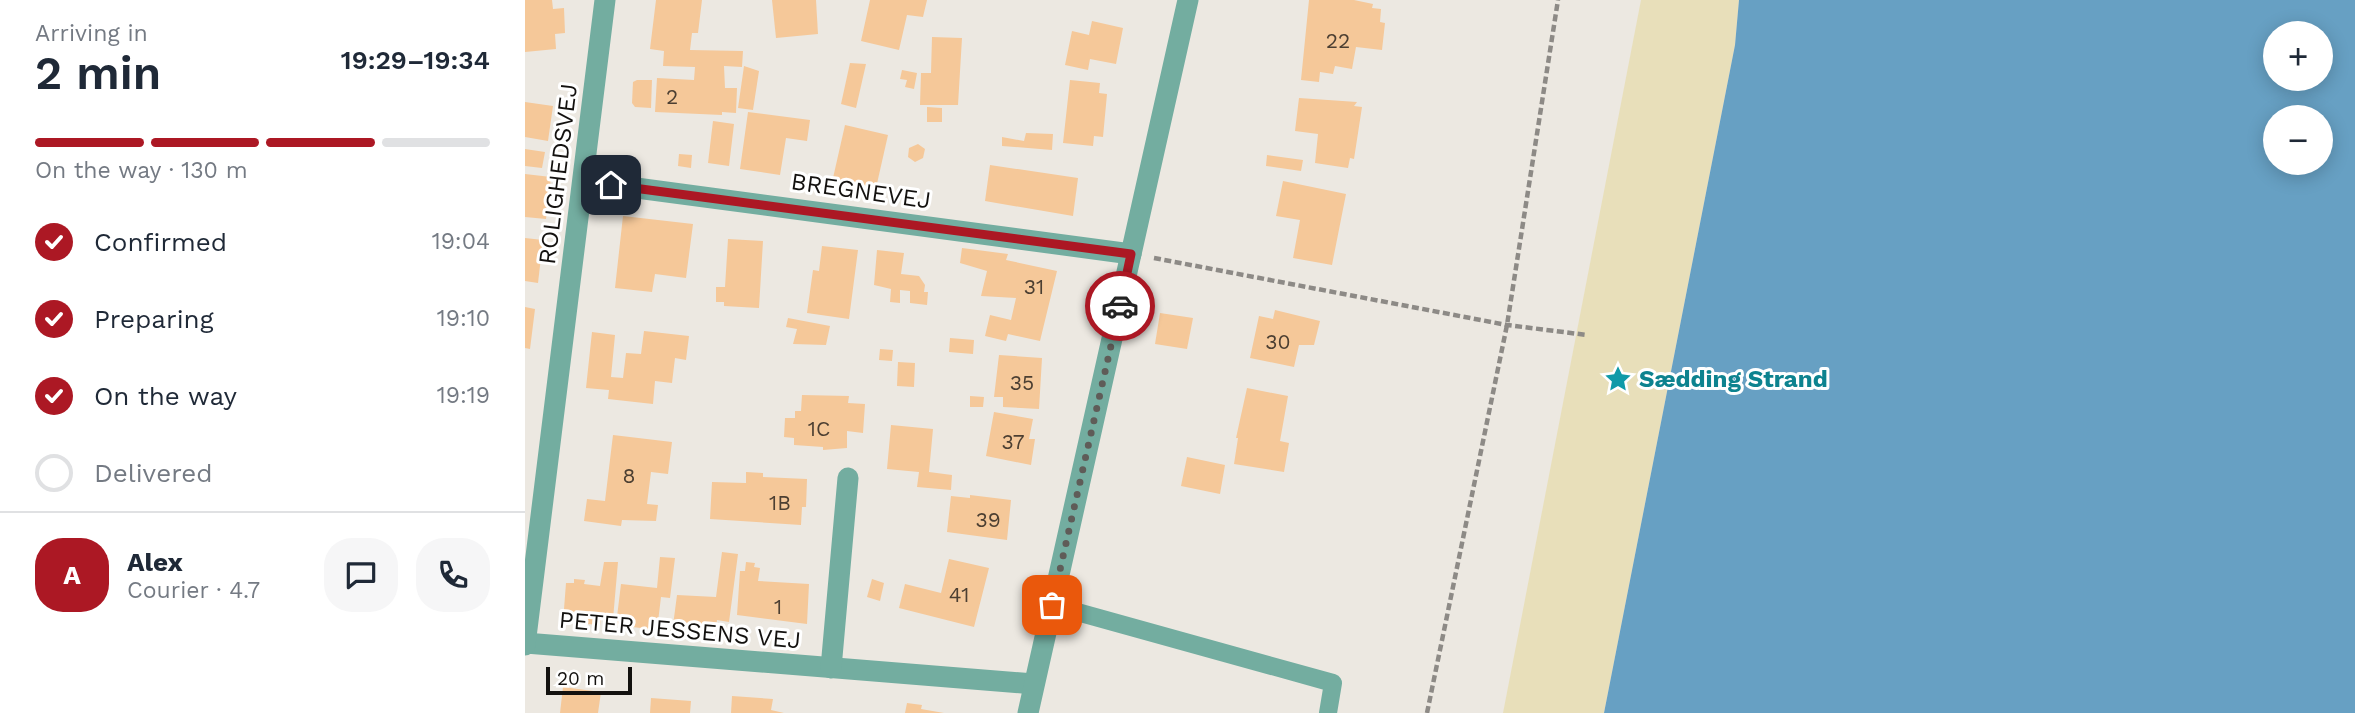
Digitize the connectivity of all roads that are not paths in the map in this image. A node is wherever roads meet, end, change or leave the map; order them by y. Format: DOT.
graph roads {
  1 [pos="605,0"];
  2 [pos="1188,0"];
  3 [pos="584,181"];
  4 [pos="1131,254"];
  5 [pos="848,478"];
  6 [pos="1052,605"];
  7 [pos="525,644"];
  8 [pos="831,668"];
  9 [pos="1034,684"];
  10 [pos="1028,713"];
  11 [pos="1328,713"];
  1 -- 3 [label="street, ROLIGHEDSVEJ"];
  2 -- 4 [label="street"];
  3 -- 4 [label="street, BREGNEVEJ"];
  3 -- 7 [label="street, ROLIGHEDSVEJ"];
  4 -- 6 [label="street"];
  5 -- 8 [label="street, PETER JESSENS VEJ"];
  6 -- 9 [label="street"];
  6 -- 11 [label="lane"];
  7 -- 8 [label="street, PETER JESSENS VEJ"];
  8 -- 9 [label="street, PETER JESSENS VEJ"];
  9 -- 10 [label="street"];
}
